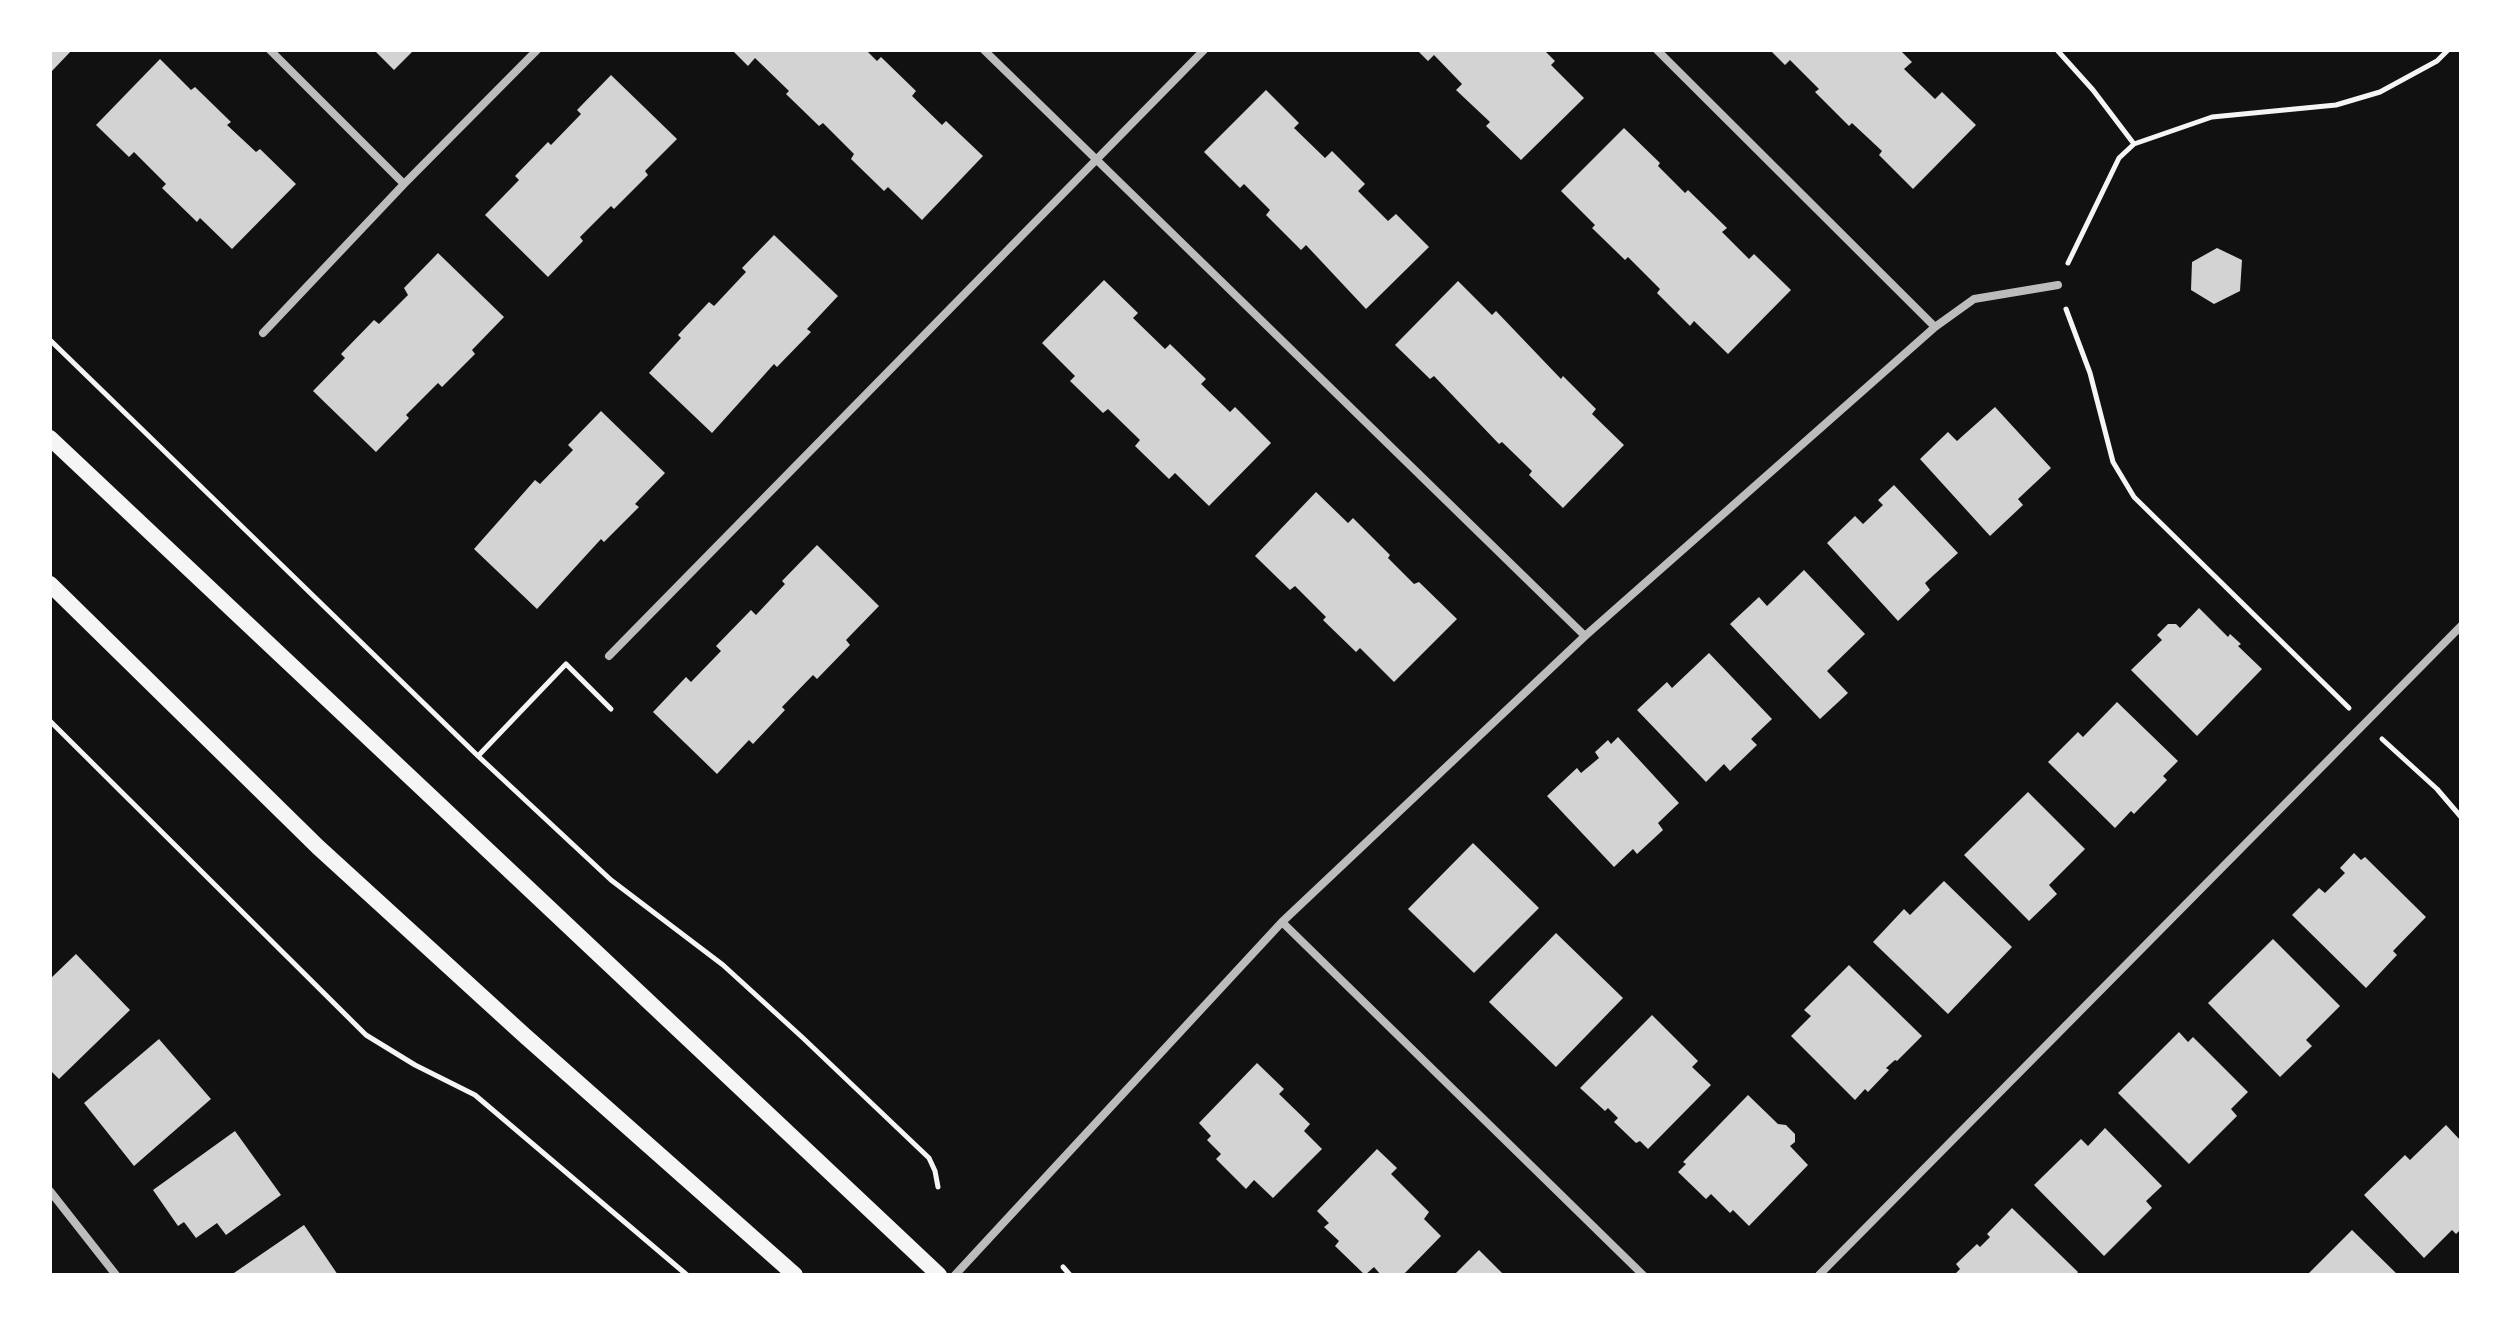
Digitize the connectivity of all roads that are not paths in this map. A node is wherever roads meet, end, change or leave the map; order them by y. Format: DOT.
graph roads {
  1 [pos="270,50"];
  2 [pos="537,50"];
  3 [pos="984,50"];
  4 [pos="1204,50"];
  5 [pos="1657,50"];
  6 [pos="1096,159"];
  7 [pos="404,184"];
  8 [pos="2058,285"];
  9 [pos="1935,327"];
  10 [pos="263,333"];
  11 [pos="50,438"];
  12 [pos="50,584"];
  13 [pos="2461,626"];
  14 [pos="1585,636"];
  15 [pos="609,656"];
  16 [pos="1282,922"];
  17 [pos="50,1191"];
  18 [pos="116,1275"];
  19 [pos="795,1275"];
  20 [pos="939,1275"];
  21 [pos="955,1275"];
  22 [pos="1643,1275"];
  23 [pos="1819,1275"];
  1 -- 7 [label="street"];
  2 -- 7 [label="street"];
  3 -- 6 [label="street"];
  4 -- 6 [label="street"];
  5 -- 9 [label="street"];
  6 -- 14 [label="street"];
  6 -- 15 [label="street"];
  7 -- 10 [label="street"];
  8 -- 9 [label="street"];
  9 -- 14 [label="street"];
  11 -- 20 [label="main road"];
  12 -- 19 [label="main road"];
  13 -- 23 [label="street"];
  14 -- 16 [label="street"];
  16 -- 21 [label="street"];
  16 -- 22 [label="street"];
  17 -- 18 [label="street"];
}
